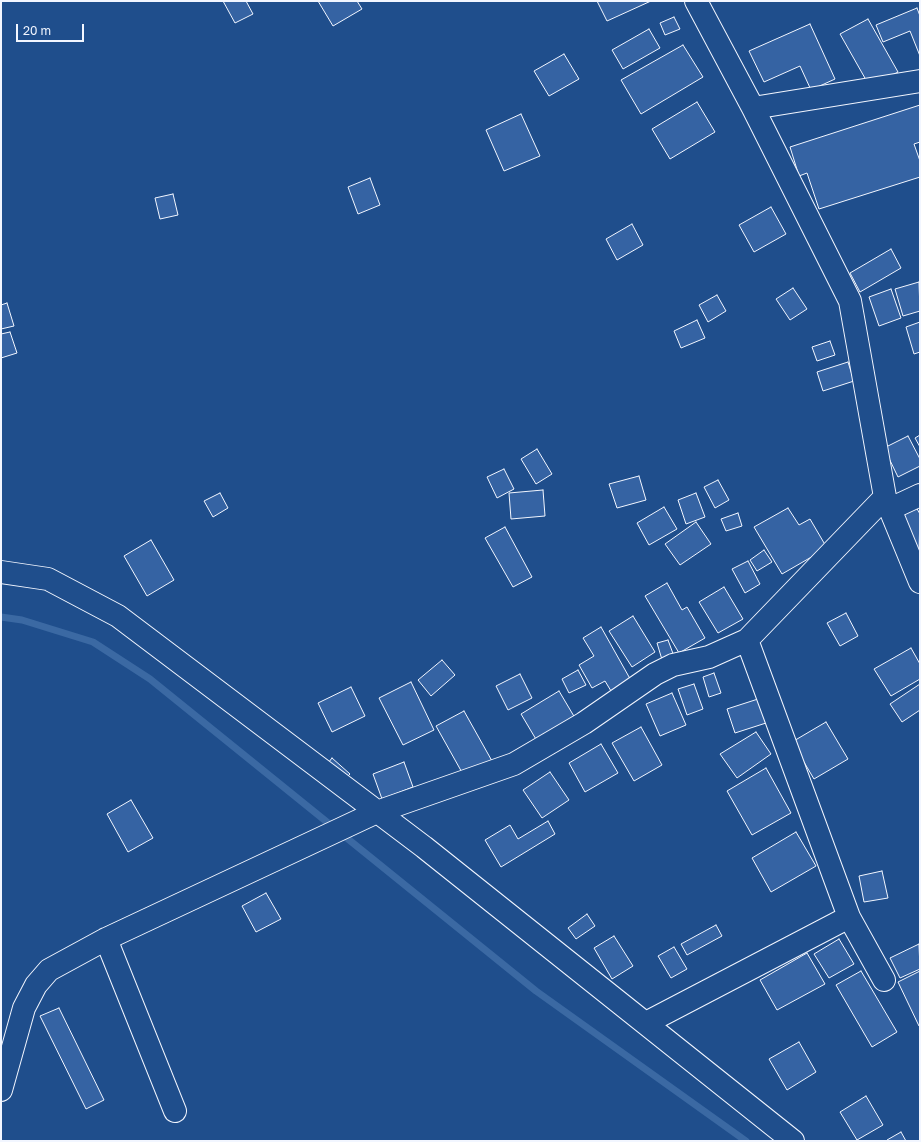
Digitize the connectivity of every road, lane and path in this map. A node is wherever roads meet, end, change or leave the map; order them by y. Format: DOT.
graph roads {
  1 [pos="696,1"];
  2 [pos="920,81"];
  3 [pos="753,108"];
  4 [pos="920,495"];
  5 [pos="887,503"];
  6 [pos="1,572"];
  7 [pos="920,582"];
  8 [pos="747,640"];
  9 [pos="377,812"];
  10 [pos="849,917"];
  11 [pos="106,940"];
  12 [pos="884,980"];
  13 [pos="646,1023"];
  14 [pos="1,1090"];
  15 [pos="175,1111"];
  16 [pos="793,1141"];
  1 -- 3 [label="street"];
  2 -- 3 [label="street"];
  3 -- 5 [label="street"];
  4 -- 5 [label="street"];
  5 -- 7 [label="street"];
  5 -- 8 [label="street"];
  6 -- 9 [label="street"];
  8 -- 9 [label="street"];
  8 -- 10 [label="street"];
  9 -- 11 [label="street"];
  9 -- 13 [label="street"];
  10 -- 12 [label="street"];
  10 -- 13 [label="street"];
  11 -- 14 [label="street"];
  11 -- 15 [label="street"];
  13 -- 16 [label="street"];
}
